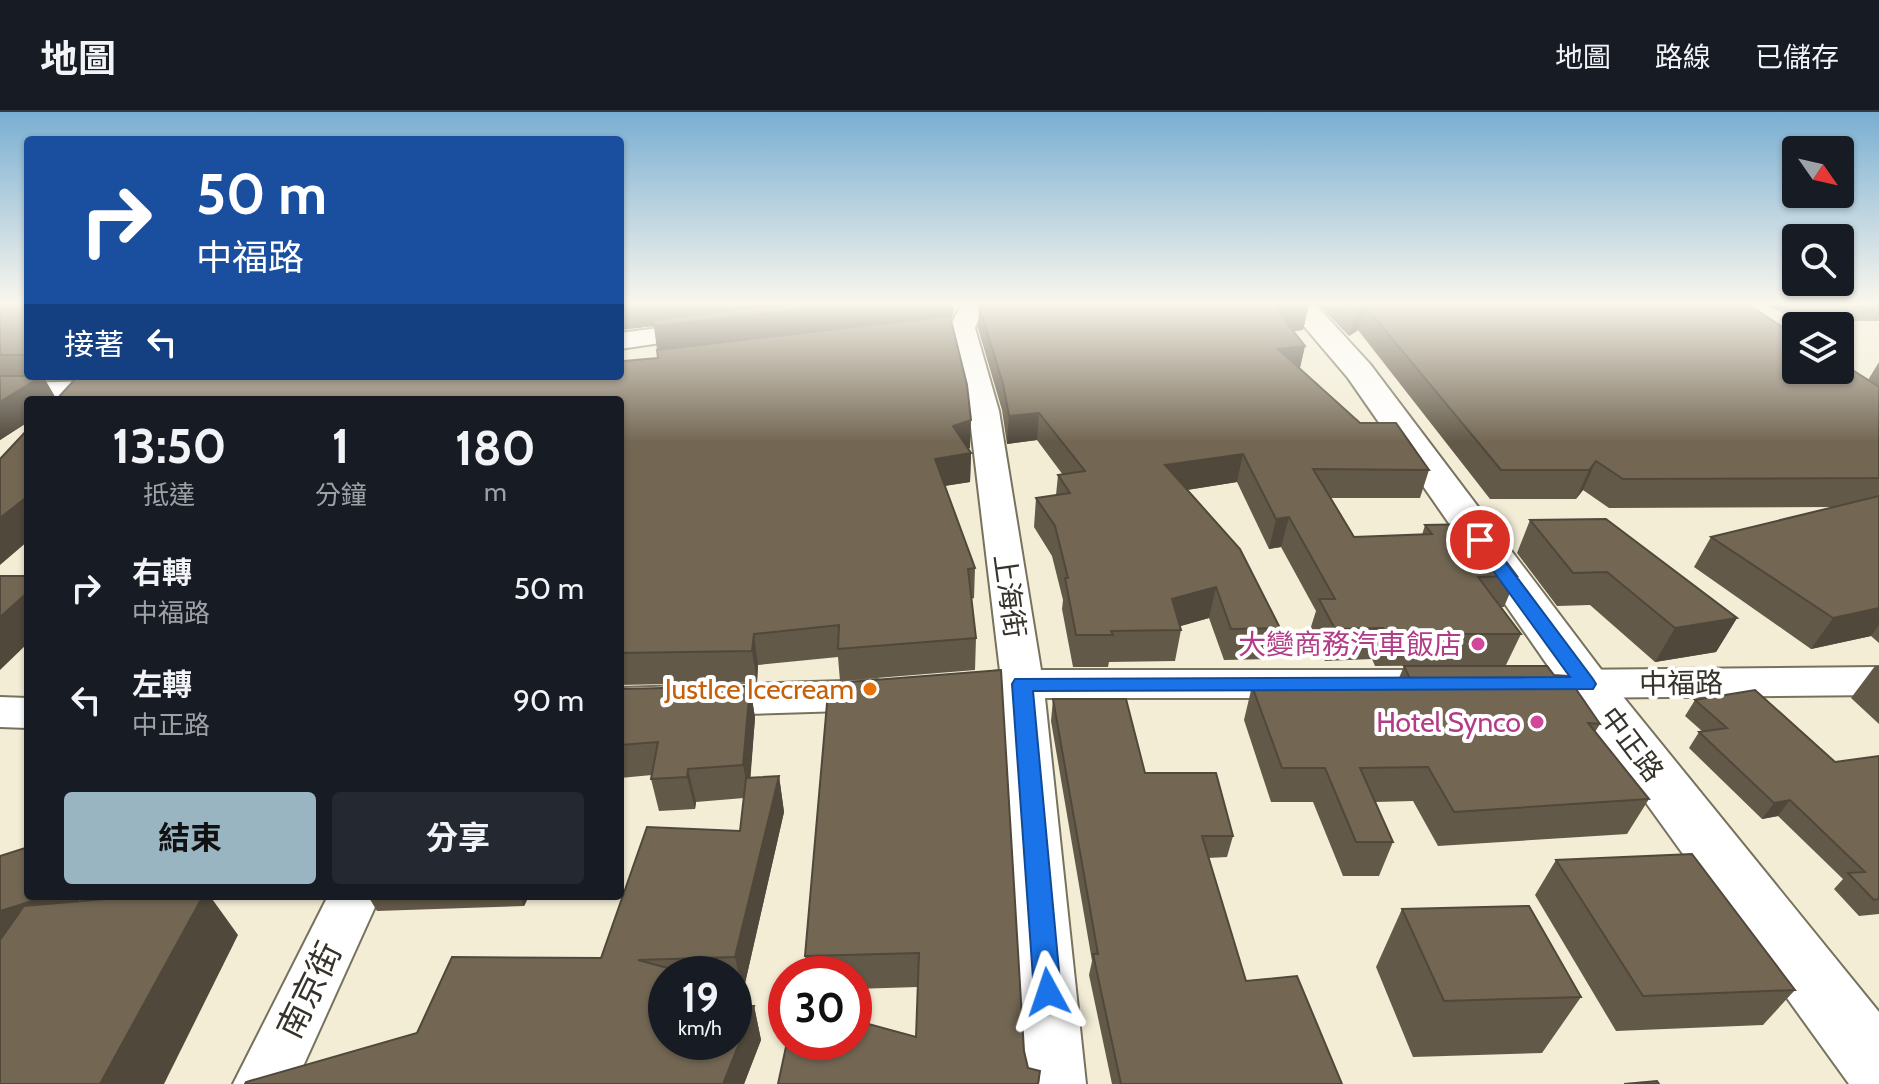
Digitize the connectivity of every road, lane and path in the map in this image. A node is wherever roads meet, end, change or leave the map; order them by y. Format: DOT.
graph roads {
  1 [pos="964,350"];
  2 [pos="1341,350"];
  3 [pos="137,386"];
  4 [pos="93,389"];
  5 [pos="0,391"];
  6 [pos="1879,681"];
  7 [pos="1022,684"];
  8 [pos="1586,684"];
  9 [pos="624,703"];
  10 [pos="0,712"];
  11 [pos="24,713"];
  12 [pos="352,900"];
  13 [pos="1879,1067"];
  14 [pos="264,1084"];
  15 [pos="1055,1084"];
  1 -- 7 [label="street, 上海街"];
  2 -- 8 [label="main road, 中正路"];
  3 -- 4 [label="street"];
  4 -- 5 [label="street"];
  6 -- 8 [label="street, 中福路"];
  7 -- 8 [label="street, 中福路"];
  7 -- 9 [label="street, 中福路"];
  7 -- 15 [label="street, 上海街"];
  8 -- 13 [label="main road, 中正路"];
  10 -- 11 [label="street"];
  12 -- 14 [label="street, 南京街"];
}
